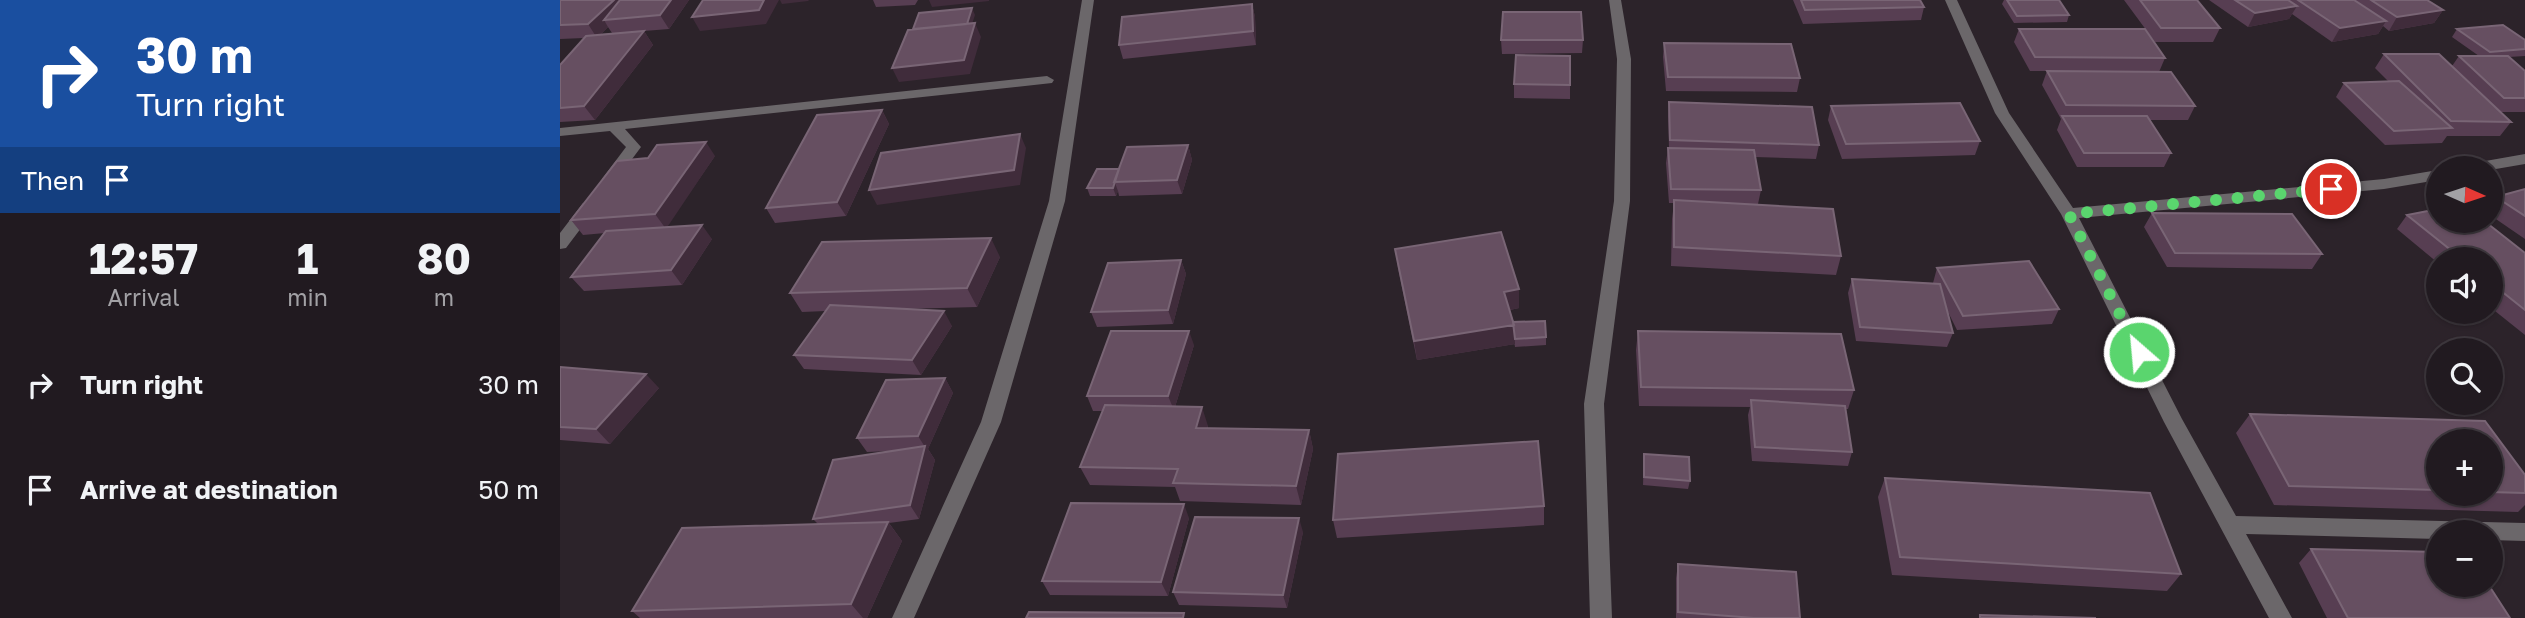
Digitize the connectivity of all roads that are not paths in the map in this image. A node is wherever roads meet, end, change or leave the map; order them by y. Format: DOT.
graph roads {
  1 [pos="1088,0"];
  2 [pos="1615,0"];
  3 [pos="1951,0"];
  4 [pos="1047,80"];
  5 [pos="613,126"];
  6 [pos="560,131"];
  7 [pos="2525,159"];
  8 [pos="2503,163"];
  9 [pos="2426,176"];
  10 [pos="2069,214"];
  11 [pos="560,244"];
  12 [pos="2232,525"];
  13 [pos="2525,532"];
  14 [pos="903,618"];
  15 [pos="1601,618"];
  16 [pos="2281,618"];
  1 -- 14 [label="street"];
  2 -- 15 [label="street"];
  3 -- 10 [label="street"];
  4 -- 5 [label="street"];
  5 -- 6 [label="street"];
  5 -- 11 [label="street"];
  7 -- 8 [label="street"];
  9 -- 10 [label="street"];
  10 -- 12 [label="street"];
  12 -- 13 [label="street"];
  12 -- 16 [label="street"];
}
